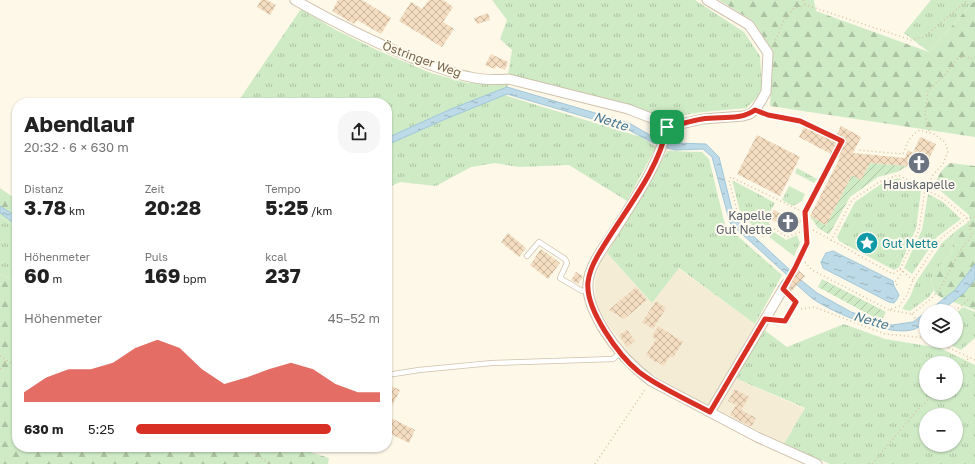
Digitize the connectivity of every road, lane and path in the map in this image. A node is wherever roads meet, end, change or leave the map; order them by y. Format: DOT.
graph roads {
  1 [pos="295,0"];
  2 [pos="707,0"];
  3 [pos="803,0"];
  4 [pos="968,0"];
  5 [pos="806,5"];
  6 [pos="768,53"];
  7 [pos="975,60"];
  8 [pos="755,110"];
  9 [pos="667,131"];
  10 [pos="929,132"];
  11 [pos="857,150"];
  12 [pos="925,190"];
  13 [pos="805,212"];
  14 [pos="975,217"];
  15 [pos="967,218"];
  16 [pos="806,230"];
  17 [pos="831,240"];
  18 [pos="527,256"];
  19 [pos="801,258"];
  20 [pos="900,269"];
  21 [pos="903,271"];
  22 [pos="912,280"];
  23 [pos="897,285"];
  24 [pos="784,286"];
  25 [pos="588,290"];
  26 [pos="968,300"];
  27 [pos="963,304"];
  28 [pos="791,310"];
  29 [pos="889,310"];
  30 [pos="912,314"];
  31 [pos="765,319"];
  32 [pos="919,323"];
  33 [pos="919,337"];
  34 [pos="949,348"];
  35 [pos="620,353"];
  36 [pos="0,356"];
  37 [pos="969,357"];
  38 [pos="6,360"];
  39 [pos="975,360"];
  40 [pos="12,363"];
  41 [pos="963,363"];
  42 [pos="0,369"];
  43 [pos="392,374"];
  44 [pos="651,381"];
  45 [pos="927,400"];
  46 [pos="710,412"];
  47 [pos="252,452"];
  48 [pos="270,464"];
  49 [pos="595,464"];
  50 [pos="817,464"];
  51 [pos="872,464"];
  1 -- 9 [label="street, Östringer Weg"];
  2 -- 6 [label="street"];
  3 -- 5 [label="path"];
  4 -- 5 [label="path"];
  5 -- 6 [label="path"];
  6 -- 8 [label="street"];
  7 -- 10 [label="path"];
  8 -- 9 [label="street"];
  8 -- 13 [label="lane"];
  9 -- 25 [label="street"];
  10 -- 11 [label="path"];
  10 -- 12 [label="path"];
  12 -- 15 [label="path"];
  12 -- 17 [label="path"];
  12 -- 20 [label="path"];
  13 -- 16 [label="path"];
  14 -- 15 [label="path"];
  15 -- 22 [label="path"];
  15 -- 30 [label="path"];
  16 -- 17 [label="path"];
  16 -- 19 [label="lane"];
  17 -- 20 [label="path"];
  18 -- 25 [label="lane"];
  19 -- 24 [label="lane"];
  19 -- 29 [label="path"];
  20 -- 21 [label="path"];
  21 -- 22 [label="path"];
  21 -- 23 [label="path"];
  22 -- 29 [label="path"];
  24 -- 28 [label="lane"];
  24 -- 31 [label="street"];
  25 -- 35 [label="street"];
  26 -- 27 [label="path"];
  28 -- 31 [label="lane"];
  28 -- 33 [label="path"];
  29 -- 30 [label="path"];
  30 -- 32 [label="path"];
  31 -- 46 [label="street"];
  34 -- 37 [label="path"];
  35 -- 43 [label="lane"];
  35 -- 44 [label="street"];
  36 -- 38 [label="path"];
  37 -- 39 [label="path"];
  37 -- 41 [label="path"];
  38 -- 40 [label="path"];
  38 -- 42 [label="path"];
  44 -- 46 [label="street"];
  44 -- 49 [label="path"];
  45 -- 51 [label="path"];
  46 -- 50 [label="street"];
  47 -- 48 [label="path"];
}
